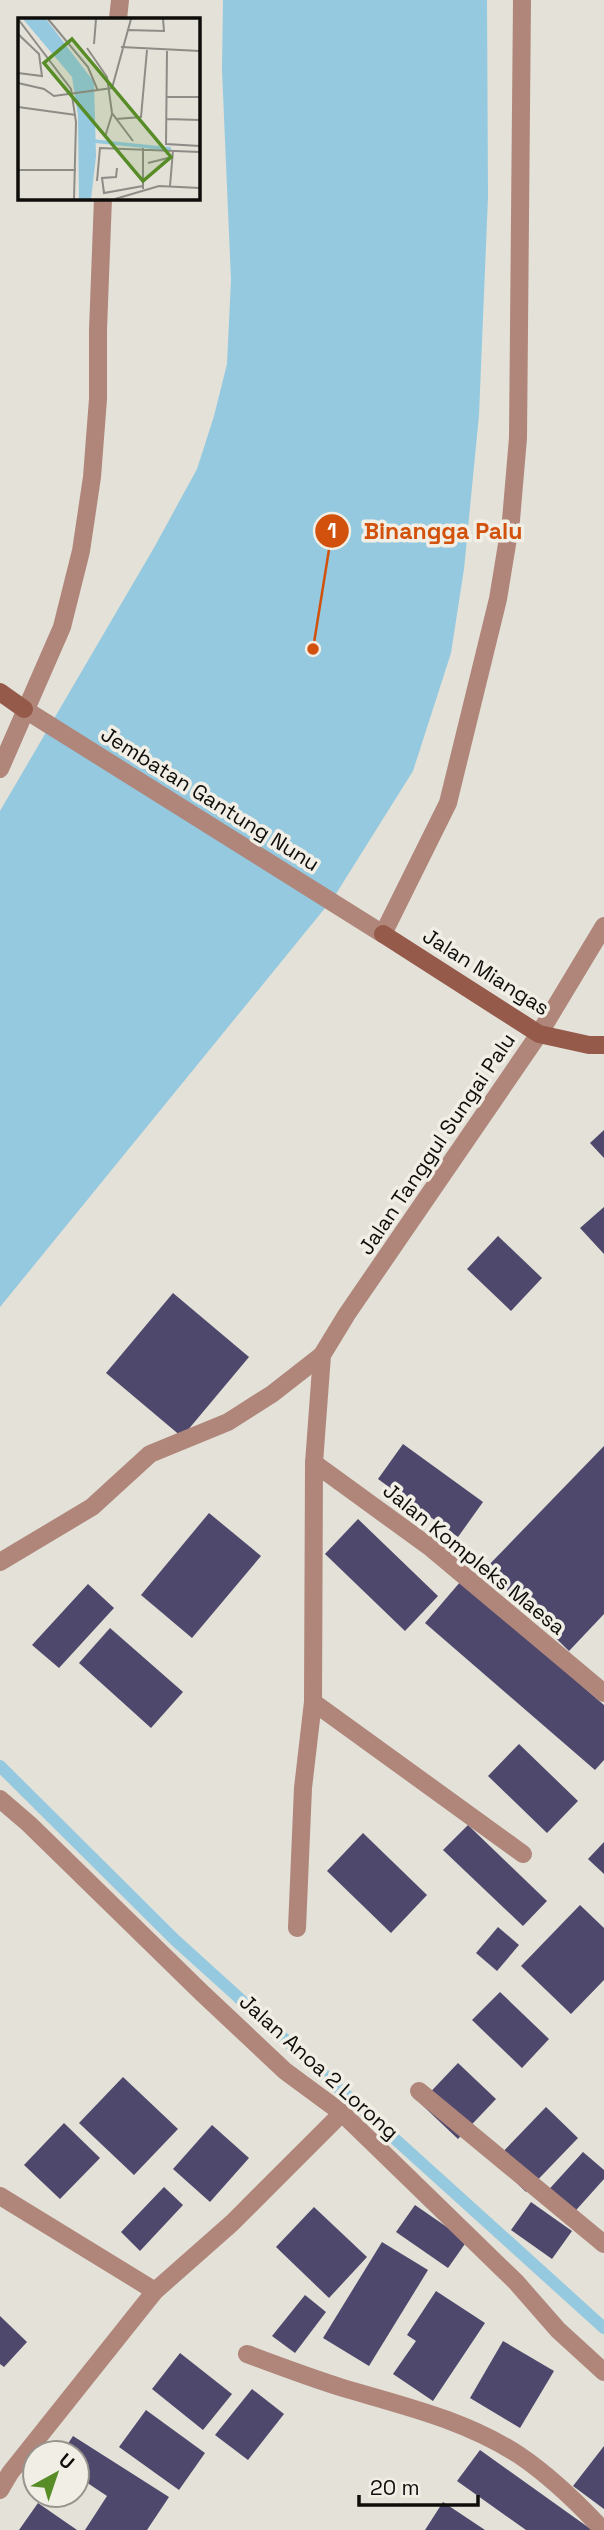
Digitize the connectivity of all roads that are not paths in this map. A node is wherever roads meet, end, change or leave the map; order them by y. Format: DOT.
graph roads {
  1 [pos="120,0"];
  2 [pos="522,0"];
  3 [pos="118,18"];
  4 [pos="103,200"];
  5 [pos="0,692"];
  6 [pos="24,709"];
  7 [pos="0,769"];
  8 [pos="353,916"];
  9 [pos="604,926"];
  10 [pos="383,934"];
  11 [pos="539,1034"];
  12 [pos="604,1045"];
  13 [pos="322,1355"];
  14 [pos="314,1463"];
  15 [pos="0,1562"];
  16 [pos="604,1693"];
  17 [pos="313,1702"];
  18 [pos="0,1799"];
  19 [pos="523,1854"];
  20 [pos="297,1928"];
  21 [pos="419,2091"];
  22 [pos="342,2113"];
  23 [pos="0,2196"];
  24 [pos="604,2244"];
  25 [pos="155,2291"];
  26 [pos="247,2354"];
  27 [pos="604,2372"];
  28 [pos="0,2490"];
  29 [pos="603,2530"];
  1 -- 3 [label="street"];
  2 -- 10 [label="street"];
  4 -- 6 [label="street"];
  5 -- 6 [label="street"];
  6 -- 7 [label="street"];
  6 -- 8 [label="street, Jembatan Gantung Nunu"];
  8 -- 10 [label="street, Jalan Miangas"];
  9 -- 11 [label="street, Jalan Tanggul Sungai Palu"];
  10 -- 11 [label="street, Jalan Miangas"];
  11 -- 12 [label="street, Jalan Miangas"];
  11 -- 13 [label="street, Jalan Tanggul Sungai Palu"];
  13 -- 14 [label="street"];
  13 -- 15 [label="street"];
  14 -- 16 [label="street, Jalan Kompleks Maesa"];
  14 -- 17 [label="street"];
  17 -- 19 [label="street"];
  17 -- 20 [label="street"];
  18 -- 22 [label="street, Jalan Anoa 2 Lorong"];
  21 -- 24 [label="street"];
  22 -- 25 [label="street"];
  22 -- 27 [label="street, Jalan Anoa 2 Lorong"];
  23 -- 25 [label="street"];
  25 -- 28 [label="street"];
  26 -- 29 [label="street"];
}
